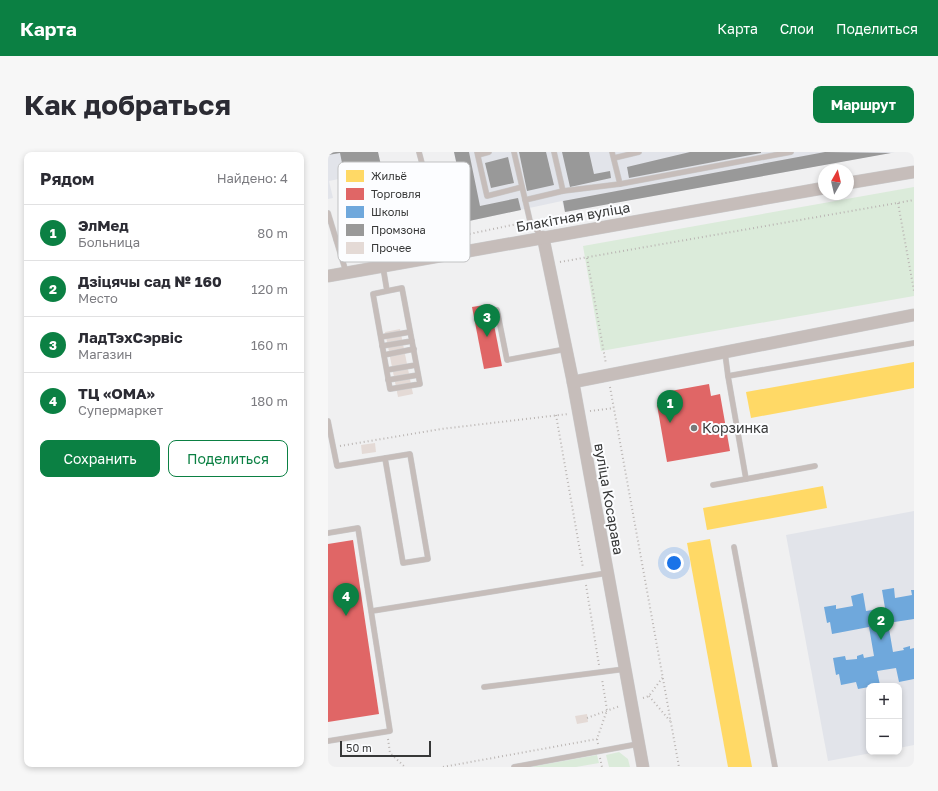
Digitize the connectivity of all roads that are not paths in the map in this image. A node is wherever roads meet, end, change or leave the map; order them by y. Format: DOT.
graph roads {
  1 [pos="419,152"];
  2 [pos="489,152"];
  3 [pos="514,152"];
  4 [pos="554,152"];
  5 [pos="639,152"];
  6 [pos="791,152"];
  7 [pos="478,153"];
  8 [pos="613,155"];
  9 [pos="422,162"];
  10 [pos="914,172"];
  11 [pos="854,182"];
  12 [pos="620,184"];
  13 [pos="522,188"];
  14 [pos="818,189"];
  15 [pos="563,191"];
  16 [pos="525,200"];
  17 [pos="328,216"];
  18 [pos="543,237"];
  19 [pos="336,239"];
  20 [pos="338,246"];
  21 [pos="470,250"];
  22 [pos="343,262"];
  23 [pos="403,262"];
  24 [pos="382,266"];
  25 [pos="346,273"];
  26 [pos="328,276"];
  27 [pos="387,291"];
  28 [pos="497,310"];
  29 [pos="914,316"];
  30 [pos="410,332"];
  31 [pos="381,337"];
  32 [pos="412,341"];
  33 [pos="914,343"];
  34 [pos="382,346"];
  35 [pos="414,349"];
  36 [pos="567,349"];
  37 [pos="725,353"];
  38 [pos="384,355"];
  39 [pos="416,365"];
  40 [pos="387,370"];
  41 [pos="418,375"];
  42 [pos="728,376"];
  43 [pos="388,380"];
  44 [pos="573,382"];
  45 [pos="328,421"];
  46 [pos="385,458"];
  47 [pos="815,466"];
  48 [pos="746,479"];
  49 [pos="713,485"];
  50 [pos="328,533"];
  51 [pos="734,548"];
  52 [pos="607,574"];
  53 [pos="372,612"];
  54 [pos="625,669"];
  55 [pos="484,687"];
  56 [pos="328,741"];
  57 [pos="639,744"];
  58 [pos="514,767"];
  59 [pos="643,767"];
  60 [pos="775,767"];
  1 -- 9 [label="lane"];
  2 -- 7 [label="lane"];
  3 -- 13 [label="lane"];
  4 -- 15 [label="lane"];
  5 -- 8 [label="lane"];
  6 -- 12 [label="lane"];
  7 -- 13 [label="lane"];
  8 -- 12 [label="lane"];
  10 -- 11 [label="street"];
  12 -- 15 [label="lane"];
  13 -- 16 [label="lane"];
  14 -- 18 [label="street, Блакітная вуліца"];
  15 -- 16 [label="lane"];
  16 -- 18 [label="lane"];
  17 -- 19 [label="lane"];
  18 -- 21 [label="street, Блакітная вуліца"];
  18 -- 36 [label="street, вуліца Косарава"];
  19 -- 20 [label="lane"];
  22 -- 25 [label="lane"];
  23 -- 24 [label="street, Блакітная вуліца"];
  24 -- 25 [label="street, Блакітная вуліца"];
  24 -- 27 [label="lane"];
  25 -- 26 [label="street, Блакітная вуліца"];
  27 -- 30 [label="lane"];
  27 -- 31 [label="lane"];
  28 -- 36 [label="lane"];
  29 -- 37 [label="street"];
  30 -- 31 [label="lane"];
  30 -- 32 [label="lane"];
  31 -- 34 [label="lane"];
  32 -- 34 [label="lane"];
  32 -- 35 [label="lane"];
  33 -- 42 [label="lane"];
  34 -- 38 [label="lane"];
  35 -- 38 [label="lane"];
  35 -- 39 [label="lane"];
  36 -- 44 [label="street, вуліца Косарава"];
  37 -- 42 [label="lane"];
  37 -- 44 [label="street"];
  38 -- 40 [label="lane"];
  39 -- 40 [label="lane"];
  39 -- 41 [label="lane"];
  40 -- 43 [label="lane"];
  41 -- 43 [label="lane"];
  41 -- 43 [label="lane"];
  42 -- 48 [label="lane"];
  44 -- 52 [label="street, вуліца Косарава"];
  45 -- 46 [label="lane"];
  46 -- 46 [label="lane"];
  47 -- 48 [label="lane"];
  48 -- 49 [label="lane"];
  50 -- 53 [label="lane"];
  51 -- 60 [label="lane"];
  52 -- 53 [label="lane"];
  52 -- 54 [label="street, вуліца Косарава"];
  53 -- 56 [label="lane"];
  54 -- 55 [label="lane"];
  54 -- 57 [label="street, вуліца Косарава"];
  57 -- 58 [label="lane"];
  57 -- 59 [label="street, вуліца Косарава"];
}
